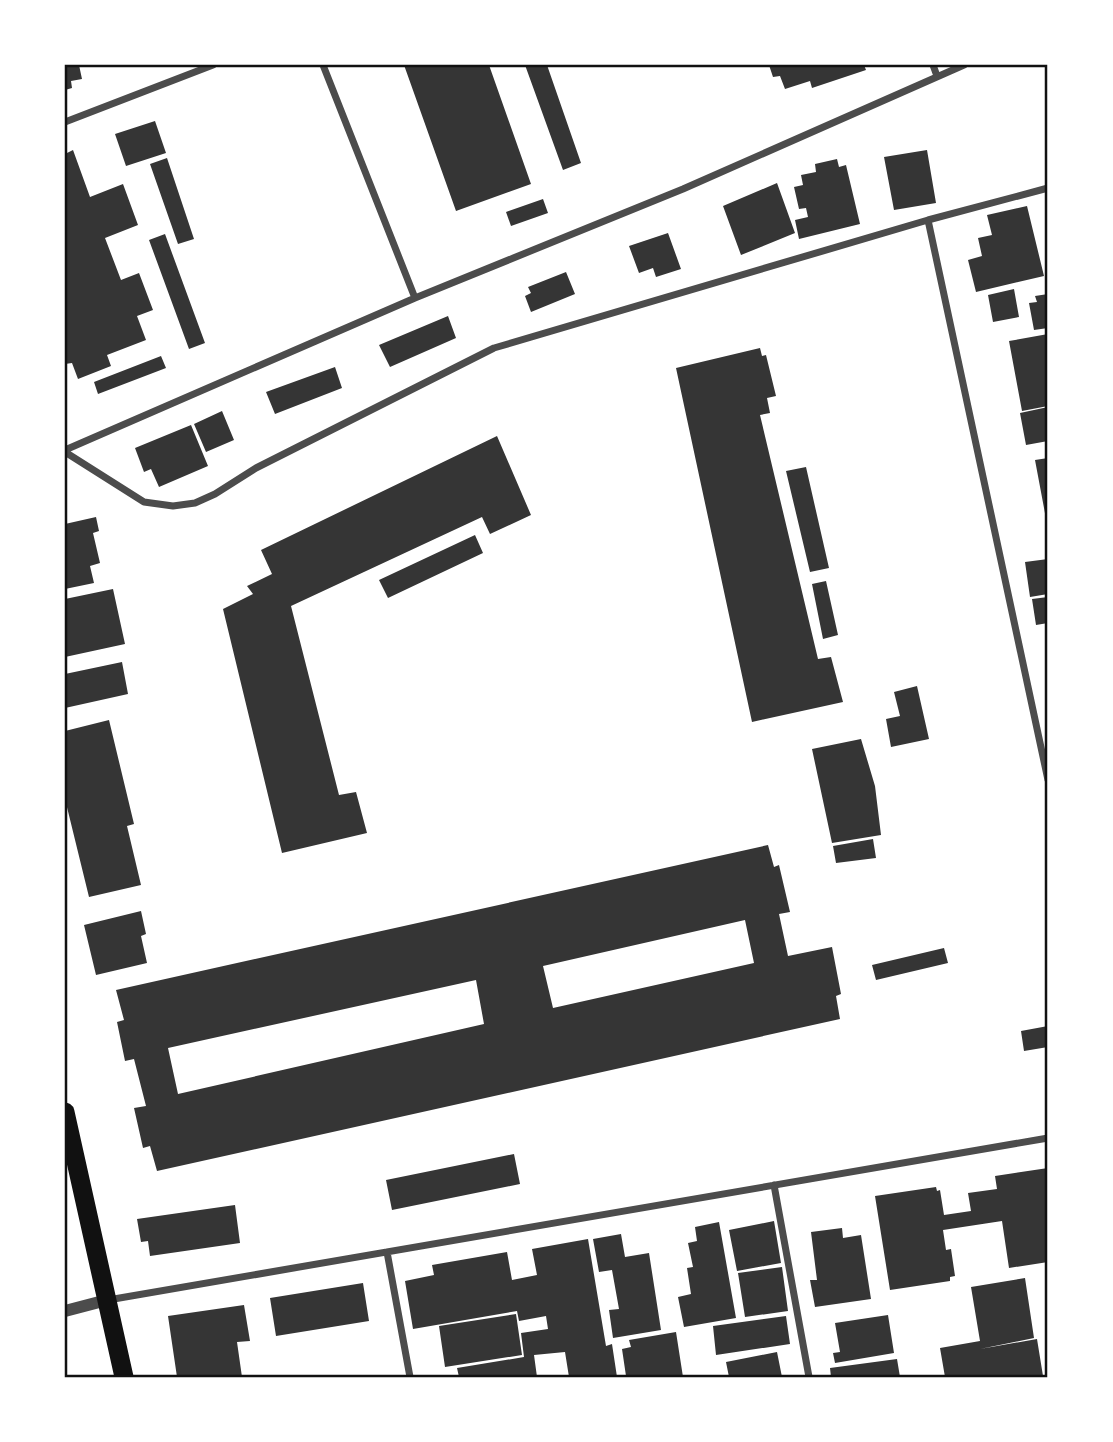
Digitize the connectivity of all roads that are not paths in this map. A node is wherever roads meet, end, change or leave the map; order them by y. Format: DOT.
graph roads {
  1 [pos="213,65"];
  2 [pos="323,65"];
  3 [pos="933,65"];
  4 [pos="964,65"];
  5 [pos="937,76"];
  6 [pos="65,122"];
  7 [pos="1048,188"];
  8 [pos="928,220"];
  9 [pos="415,298"];
  10 [pos="65,451"];
  11 [pos="1048,780"];
  12 [pos="65,1112"];
  13 [pos="1048,1138"];
  14 [pos="774,1185"];
  15 [pos="387,1252"];
  16 [pos="107,1300"];
  17 [pos="65,1311"];
  18 [pos="124,1377"];
  19 [pos="410,1377"];
  20 [pos="810,1377"];
  1 -- 6 [label="street"];
  2 -- 9 [label="street"];
  3 -- 5 [label="street"];
  4 -- 5 [label="street"];
  5 -- 9 [label="street"];
  7 -- 8 [label="street"];
  8 -- 10 [label="street"];
  8 -- 11 [label="street"];
  9 -- 10 [label="street"];
  12 -- 16 [label="highway"];
  13 -- 14 [label="street"];
  14 -- 15 [label="street"];
  14 -- 20 [label="street"];
  15 -- 16 [label="street"];
  15 -- 19 [label="street"];
  16 -- 17 [label="street"];
  16 -- 18 [label="highway"];
}
